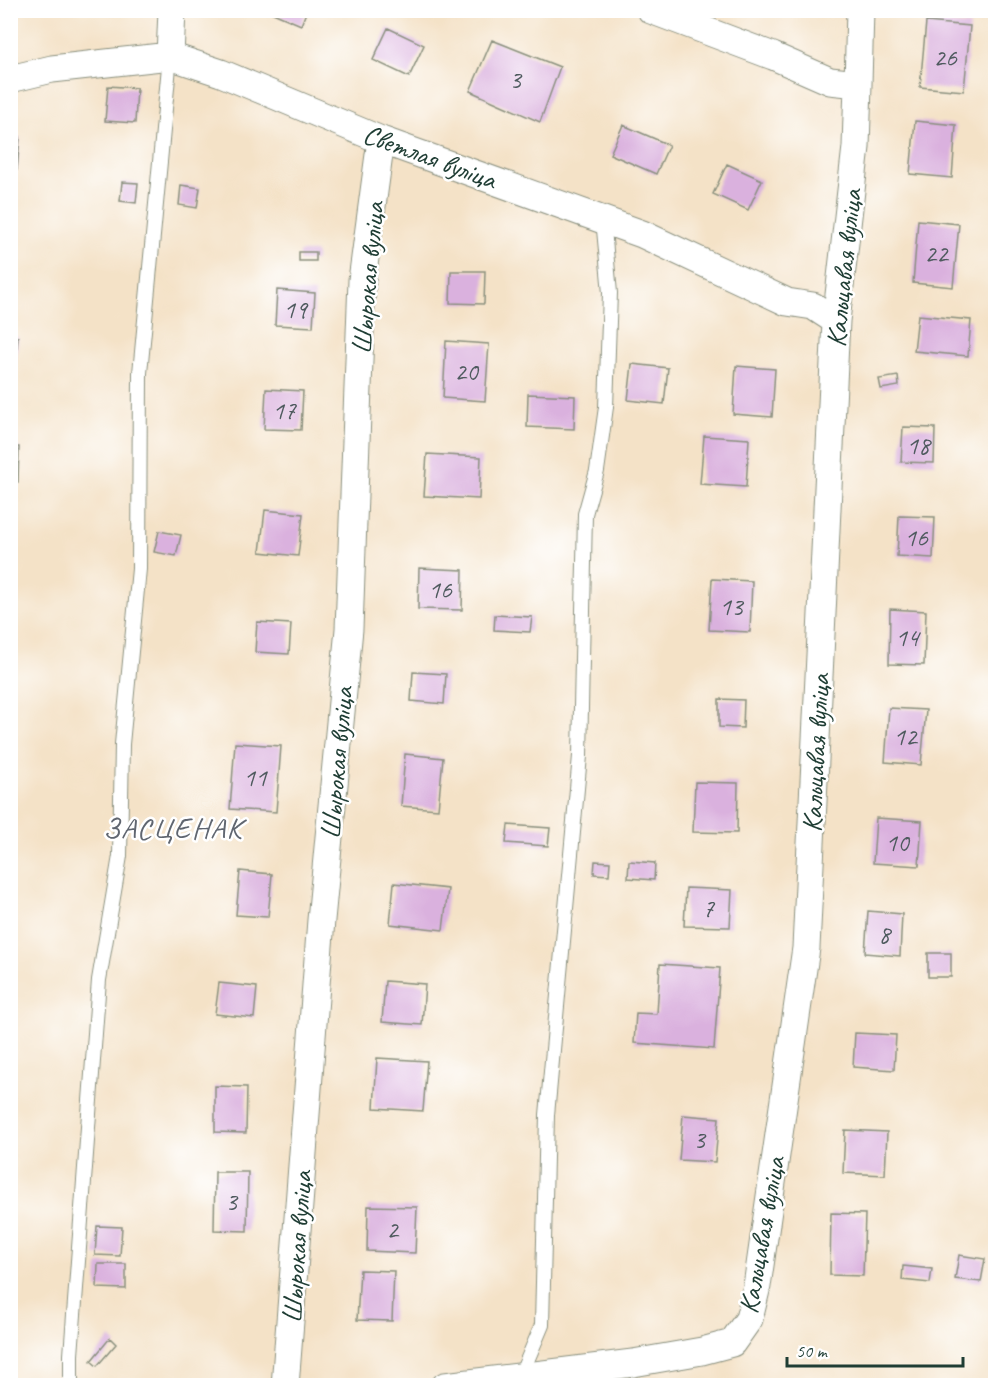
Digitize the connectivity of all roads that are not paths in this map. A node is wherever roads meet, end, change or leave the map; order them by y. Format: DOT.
graph roads {
  1 [pos="172,10"];
  2 [pos="651,10"];
  3 [pos="860,10"];
  4 [pos="170,56"];
  5 [pos="10,79"];
  6 [pos="858,84"];
  7 [pos="381,140"];
  8 [pos="603,219"];
  9 [pos="836,321"];
  10 [pos="522,1375"];
  11 [pos="71,1386"];
  12 [pos="285,1386"];
  13 [pos="445,1386"];
  1 -- 4 [label="street"];
  2 -- 6 [label="street"];
  3 -- 6 [label="street, Кальцавая вуліца"];
  4 -- 5 [label="street, Светлая вуліца"];
  4 -- 7 [label="street, Светлая вуліца"];
  4 -- 11 [label="lane"];
  6 -- 9 [label="street, Кальцавая вуліца"];
  7 -- 8 [label="street, Светлая вуліца"];
  7 -- 12 [label="street, Шырокая вуліца"];
  8 -- 9 [label="street, Светлая вуліца"];
  8 -- 10 [label="lane"];
  9 -- 10 [label="street, Кальцавая вуліца"];
  10 -- 13 [label="street, Кальцавая вуліца"];
}
